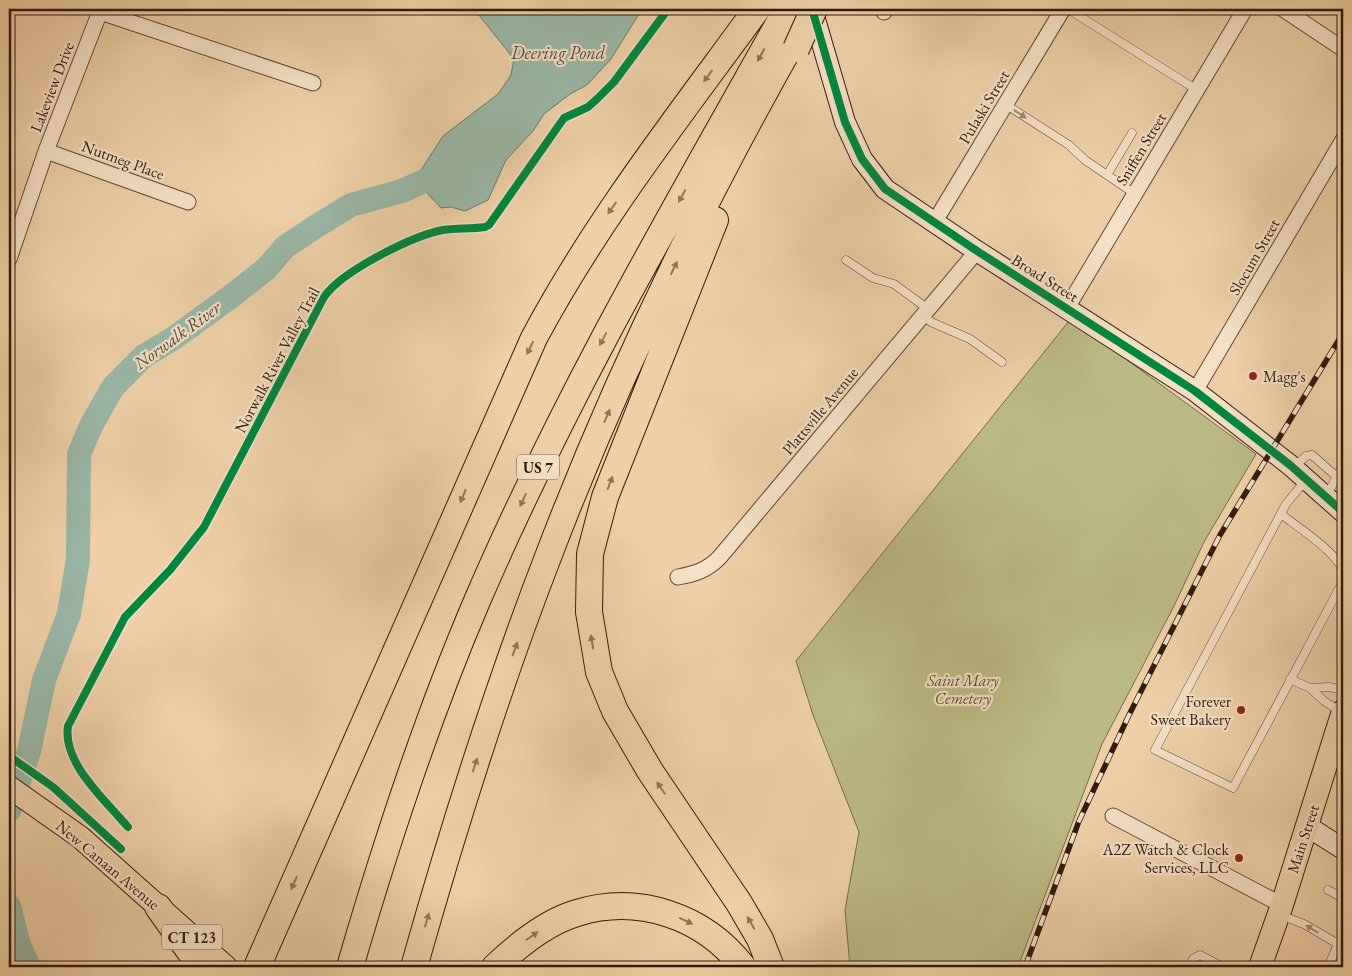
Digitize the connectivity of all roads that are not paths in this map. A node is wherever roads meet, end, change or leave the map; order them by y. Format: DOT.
graph roads {
  1 [pos="757,9"];
  2 [pos="812,9"];
  3 [pos="1063,9"];
  4 [pos="1068,9"];
  5 [pos="1245,9"];
  6 [pos="1283,9"];
  7 [pos="101,10"];
  8 [pos="786,10"];
  9 [pos="794,45"];
  10 [pos="1343,49"];
  11 [pos="313,83"];
  12 [pos="1196,90"];
  13 [pos="1005,104"];
  14 [pos="1132,133"];
  15 [pos="1343,140"];
  16 [pos="46,151"];
  17 [pos="1107,175"];
  18 [pos="1135,194"];
  19 [pos="188,202"];
  20 [pos="934,223"];
  21 [pos="13,233"];
  22 [pos="977,251"];
  23 [pos="9,260"];
  24 [pos="846,260"];
  25 [pos="1066,308"];
  26 [pos="926,312"];
  27 [pos="1002,362"];
  28 [pos="1195,391"];
  29 [pos="1343,465"];
  30 [pos="1300,474"];
  31 [pos="1337,477"];
  32 [pos="1338,507"];
  33 [pos="1280,514"];
  34 [pos="678,577"];
  35 [pos="1290,679"];
  36 [pos="1310,688"];
  37 [pos="1343,690"];
  38 [pos="1343,712"];
  39 [pos="9,787"];
  40 [pos="1113,816"];
  41 [pos="1307,826"];
  42 [pos="1343,849"];
  43 [pos="1328,890"];
  44 [pos="1343,898"];
  45 [pos="158,907"];
  46 [pos="1280,910"];
  47 [pos="1340,942"];
  48 [pos="201,967"];
  49 [pos="226,967"];
  50 [pos="257,967"];
  51 [pos="350,967"];
  52 [pos="414,967"];
  53 [pos="495,967"];
  54 [pos="743,967"];
  55 [pos="771,967"];
  56 [pos="1188,967"];
  57 [pos="1223,967"];
  58 [pos="1260,967"];
  59 [pos="1328,967"];
  1 -- 50 [label="highway, one-way"];
  2 -- 9 [label="highway, bridge"];
  2 -- 20 [label="street, Broad Street"];
  3 -- 13 [label="street, Pulaski Street"];
  4 -- 12 [label="lane"];
  5 -- 12 [label="street, Sniffen Street"];
  6 -- 10 [label="street"];
  7 -- 11 [label="street"];
  7 -- 16 [label="street, Lakeview Drive"];
  8 -- 51 [label="highway, US 7, one-way"];
  52 -- 9 [label="highway, US 7, one-way"];
  55 -- 9 [label="highway, one-way"];
  12 -- 18 [label="street, Sniffen Street"];
  13 -- 17 [label="lane, one-way"];
  13 -- 20 [label="street, Pulaski Street"];
  14 -- 17 [label="lane"];
  15 -- 28 [label="street, Slocum Street"];
  16 -- 19 [label="street, Nutmeg Place"];
  16 -- 21 [label="street, Lakeview Drive"];
  17 -- 18 [label="lane"];
  18 -- 25 [label="street, Sniffen Street"];
  20 -- 22 [label="street, Broad Street"];
  21 -- 23 [label="street, Lakeview Drive"];
  22 -- 25 [label="street, Broad Street"];
  22 -- 26 [label="street, Plattsville Avenue"];
  24 -- 26 [label="lane"];
  25 -- 28 [label="street, Broad Street"];
  26 -- 27 [label="lane"];
  26 -- 34 [label="street, Plattsville Avenue"];
  28 -- 30 [label="street, Broad Street"];
  29 -- 31 [label="lane"];
  30 -- 31 [label="lane"];
  30 -- 32 [label="street, Broad Street"];
  30 -- 33 [label="lane"];
  31 -- 32 [label="lane"];
  33 -- 35 [label="lane"];
  33 -- 35 [label="lane"];
  35 -- 36 [label="lane"];
  36 -- 37 [label="lane"];
  36 -- 38 [label="lane"];
  38 -- 41 [label="main road, Main Street"];
  39 -- 45 [label="main road, New Canaan Avenue / CT 123"];
  40 -- 46 [label="street"];
  41 -- 42 [label="street"];
  41 -- 46 [label="main road, Main Street"];
  43 -- 44 [label="lane"];
  45 -- 48 [label="highway"];
  45 -- 49 [label="main road, New Canaan Avenue / CT 123"];
  47 -- 46 [label="lane, one-way"];
  46 -- 58 [label="main road, Main Street"];
  47 -- 59 [label="lane"];
  53 -- 54 [label="highway, one-way"];
  56 -- 57 [label="lane"];
}
